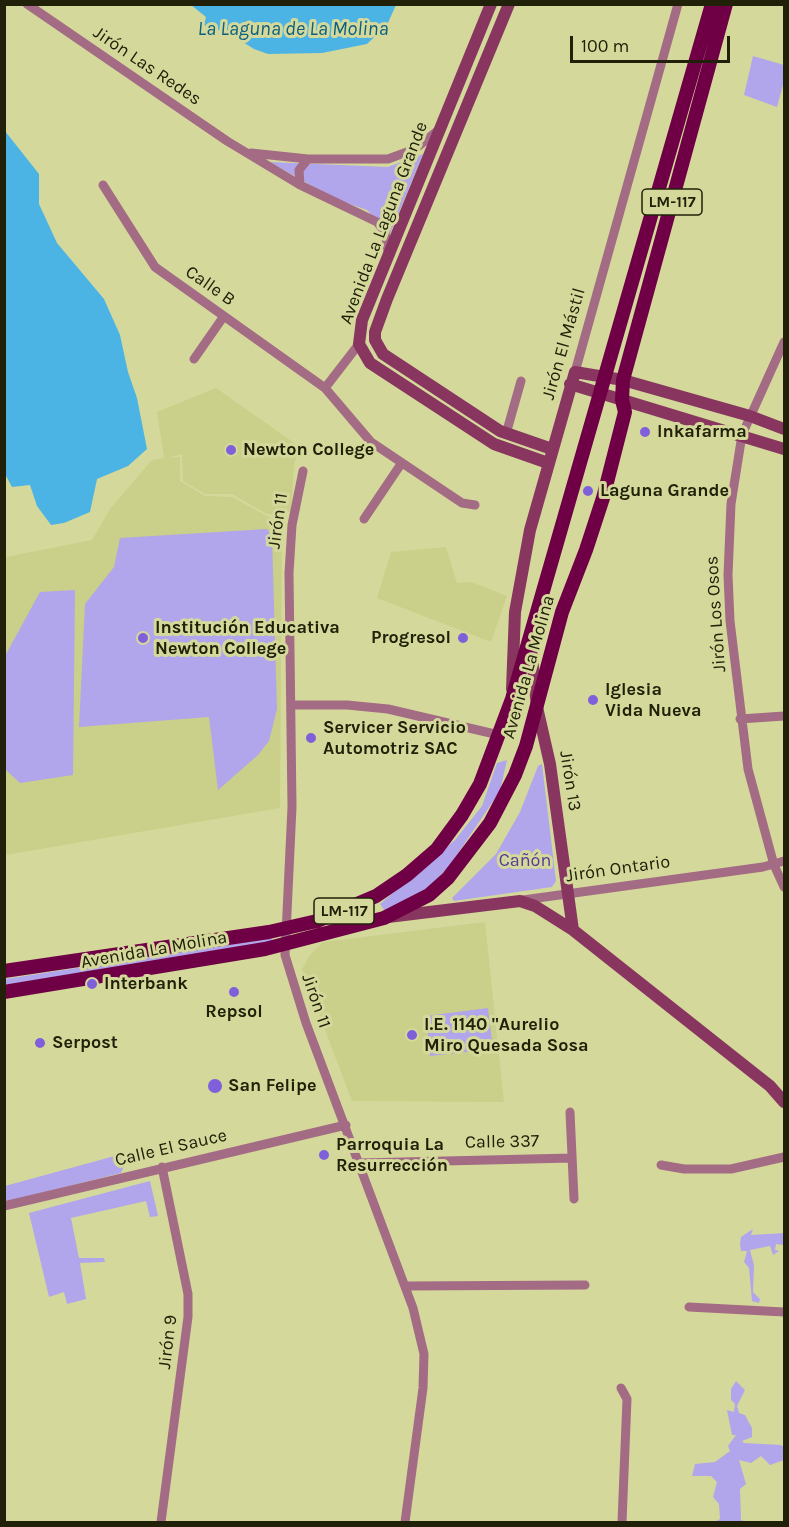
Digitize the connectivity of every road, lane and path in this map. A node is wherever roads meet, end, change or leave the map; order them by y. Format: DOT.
graph roads {
  1 [pos="27,4"];
  2 [pos="491,4"];
  3 [pos="509,4"];
  4 [pos="678,4"];
  5 [pos="712,4"];
  6 [pos="725,4"];
  7 [pos="36,8"];
  8 [pos="695,65"];
  9 [pos="454,96"];
  10 [pos="469,103"];
  11 [pos="443,123"];
  12 [pos="249,153"];
  13 [pos="308,159"];
  14 [pos="103,185"];
  15 [pos="300,186"];
  16 [pos="388,257"];
  17 [pos="373,293"];
  18 [pos="387,299"];
  19 [pos="224,316"];
  20 [pos="784,342"];
  21 [pos="359,344"];
  22 [pos="194,359"];
  23 [pos="607,376"];
  24 [pos="573,378"];
  25 [pos="623,380"];
  26 [pos="521,381"];
  27 [pos="326,388"];
  28 [pos="601,394"];
  29 [pos="622,400"];
  30 [pos="750,416"];
  31 [pos="784,429"];
  32 [pos="503,433"];
  33 [pos="742,435"];
  34 [pos="494,444"];
  35 [pos="552,449"];
  36 [pos="784,449"];
  37 [pos="548,463"];
  38 [pos="402,464"];
  39 [pos="303,471"];
  40 [pos="475,505"];
  41 [pos="364,519"];
  42 [pos="530,637"];
  43 [pos="512,699"];
  44 [pos="292,705"];
  45 [pos="537,707"];
  46 [pos="784,716"];
  47 [pos="740,719"];
  48 [pos="499,735"];
  49 [pos="784,861"];
  50 [pos="774,865"];
  51 [pos="784,887"];
  52 [pos="568,894"];
  53 [pos="519,901"];
  54 [pos="384,918"];
  55 [pos="285,929"];
  56 [pos="573,930"];
  57 [pos="284,945"];
  58 [pos="4,971"];
  59 [pos="4,992"];
  60 [pos="784,1102"];
  61 [pos="570,1113"];
  62 [pos="346,1125"];
  63 [pos="784,1157"];
  64 [pos="572,1158"];
  65 [pos="360,1163"];
  66 [pos="661,1165"];
  67 [pos="162,1167"];
  68 [pos="574,1199"];
  69 [pos="4,1206"];
  70 [pos="585,1285"];
  71 [pos="405,1286"];
  72 [pos="689,1307"];
  73 [pos="784,1312"];
  74 [pos="621,1388"];
  75 [pos="161,1522"];
  76 [pos="405,1522"];
  77 [pos="622,1522"];
  1 -- 7 [label="street, Jirón Las Redes"];
  2 -- 9 [label="street, Avenida La Laguna Grande"];
  3 -- 10 [label="street, Avenida La Laguna Grande"];
  4 -- 24 [label="street, Jirón El Mástil"];
  5 -- 8 [label="main road, Avenida La Molina / LM-117"];
  6 -- 8 [label="main road"];
  6 -- 25 [label="main road, Avenida La Molina / LM-117"];
  7 -- 12 [label="street, Jirón Las Redes"];
  8 -- 23 [label="main road, Avenida La Molina / LM-117"];
  9 -- 10 [label="street"];
  9 -- 11 [label="street, Avenida La Laguna Grande"];
  10 -- 18 [label="street, Avenida La Laguna Grande"];
  11 -- 13 [label="street, Jirón Las Redes"];
  11 -- 16 [label="street, Avenida La Laguna Grande"];
  12 -- 13 [label="street, Jirón Las Redes"];
  12 -- 15 [label="street, Jirón Las Redes"];
  13 -- 15 [label="street"];
  14 -- 19 [label="street, Calle B"];
  15 -- 16 [label="street, Jirón Las Redes"];
  16 -- 17 [label="street, Avenida La Laguna Grande"];
  17 -- 18 [label="street"];
  17 -- 21 [label="street, Avenida La Laguna Grande"];
  18 -- 32 [label="street, Avenida La Laguna Grande"];
  19 -- 22 [label="street"];
  19 -- 27 [label="street, Calle B"];
  20 -- 30 [label="street, Jirón Los Osos"];
  21 -- 27 [label="street"];
  21 -- 34 [label="street, Avenida La Laguna Grande"];
  23 -- 24 [label="street"];
  23 -- 25 [label="street"];
  23 -- 28 [label="main road, Avenida La Molina / LM-117"];
  24 -- 28 [label="street"];
  24 -- 35 [label="street, Jirón El Mástil"];
  25 -- 29 [label="main road, Avenida La Molina / LM-117"];
  25 -- 30 [label="street"];
  26 -- 32 [label="street"];
  27 -- 38 [label="street, Calle B"];
  28 -- 29 [label="street"];
  28 -- 42 [label="main road, Avenida La Molina / LM-117"];
  29 -- 33 [label="street"];
  29 -- 45 [label="main road, Avenida La Molina / LM-117"];
  30 -- 31 [label="street"];
  30 -- 33 [label="street, Jirón Los Osos"];
  32 -- 34 [label="street"];
  32 -- 35 [label="street, Avenida La Laguna Grande"];
  33 -- 36 [label="street"];
  33 -- 47 [label="street, Jirón Los Osos"];
  34 -- 37 [label="street, Avenida La Laguna Grande"];
  35 -- 37 [label="street, Jirón El Mástil"];
  37 -- 43 [label="street, Jirón El Mástil"];
  38 -- 40 [label="street, Calle B"];
  38 -- 41 [label="street"];
  39 -- 44 [label="street, Jirón 11"];
  42 -- 43 [label="main road, Avenida La Molina / LM-117"];
  42 -- 45 [label="street, Jirón 13"];
  43 -- 48 [label="main road, Avenida La Molina / LM-117"];
  44 -- 48 [label="street"];
  44 -- 55 [label="street, Jirón 11"];
  45 -- 52 [label="street, Jirón 13"];
  45 -- 54 [label="main road, Avenida La Molina / LM-117"];
  46 -- 47 [label="street"];
  47 -- 50 [label="street, Jirón Los Osos"];
  48 -- 55 [label="main road, Avenida La Molina / LM-117"];
  49 -- 50 [label="street, Jirón Ontario"];
  50 -- 51 [label="street, Jirón Los Osos"];
  50 -- 52 [label="street, Jirón Ontario"];
  52 -- 53 [label="street, Jirón Ontario"];
  52 -- 56 [label="street, Jirón 13"];
  53 -- 54 [label="street, Jirón Ontario"];
  53 -- 56 [label="street"];
  54 -- 57 [label="main road, Avenida La Molina / LM-117"];
  55 -- 57 [label="street, Jirón 11"];
  55 -- 58 [label="main road, Avenida La Molina / LM-117"];
  56 -- 60 [label="street"];
  57 -- 59 [label="main road, Avenida La Molina / LM-117"];
  57 -- 62 [label="street, Jirón 11"];
  61 -- 64 [label="street"];
  62 -- 65 [label="street, Jirón 11"];
  62 -- 67 [label="street, Calle El Sauce"];
  63 -- 66 [label="street"];
  64 -- 65 [label="street, Calle 337"];
  64 -- 68 [label="street"];
  65 -- 71 [label="street, Jirón 11"];
  67 -- 69 [label="street, Calle El Sauce"];
  67 -- 75 [label="street, Jirón 9"];
  70 -- 71 [label="street"];
  71 -- 76 [label="street, Jirón 11"];
  72 -- 73 [label="street"];
  74 -- 77 [label="street"];
}
